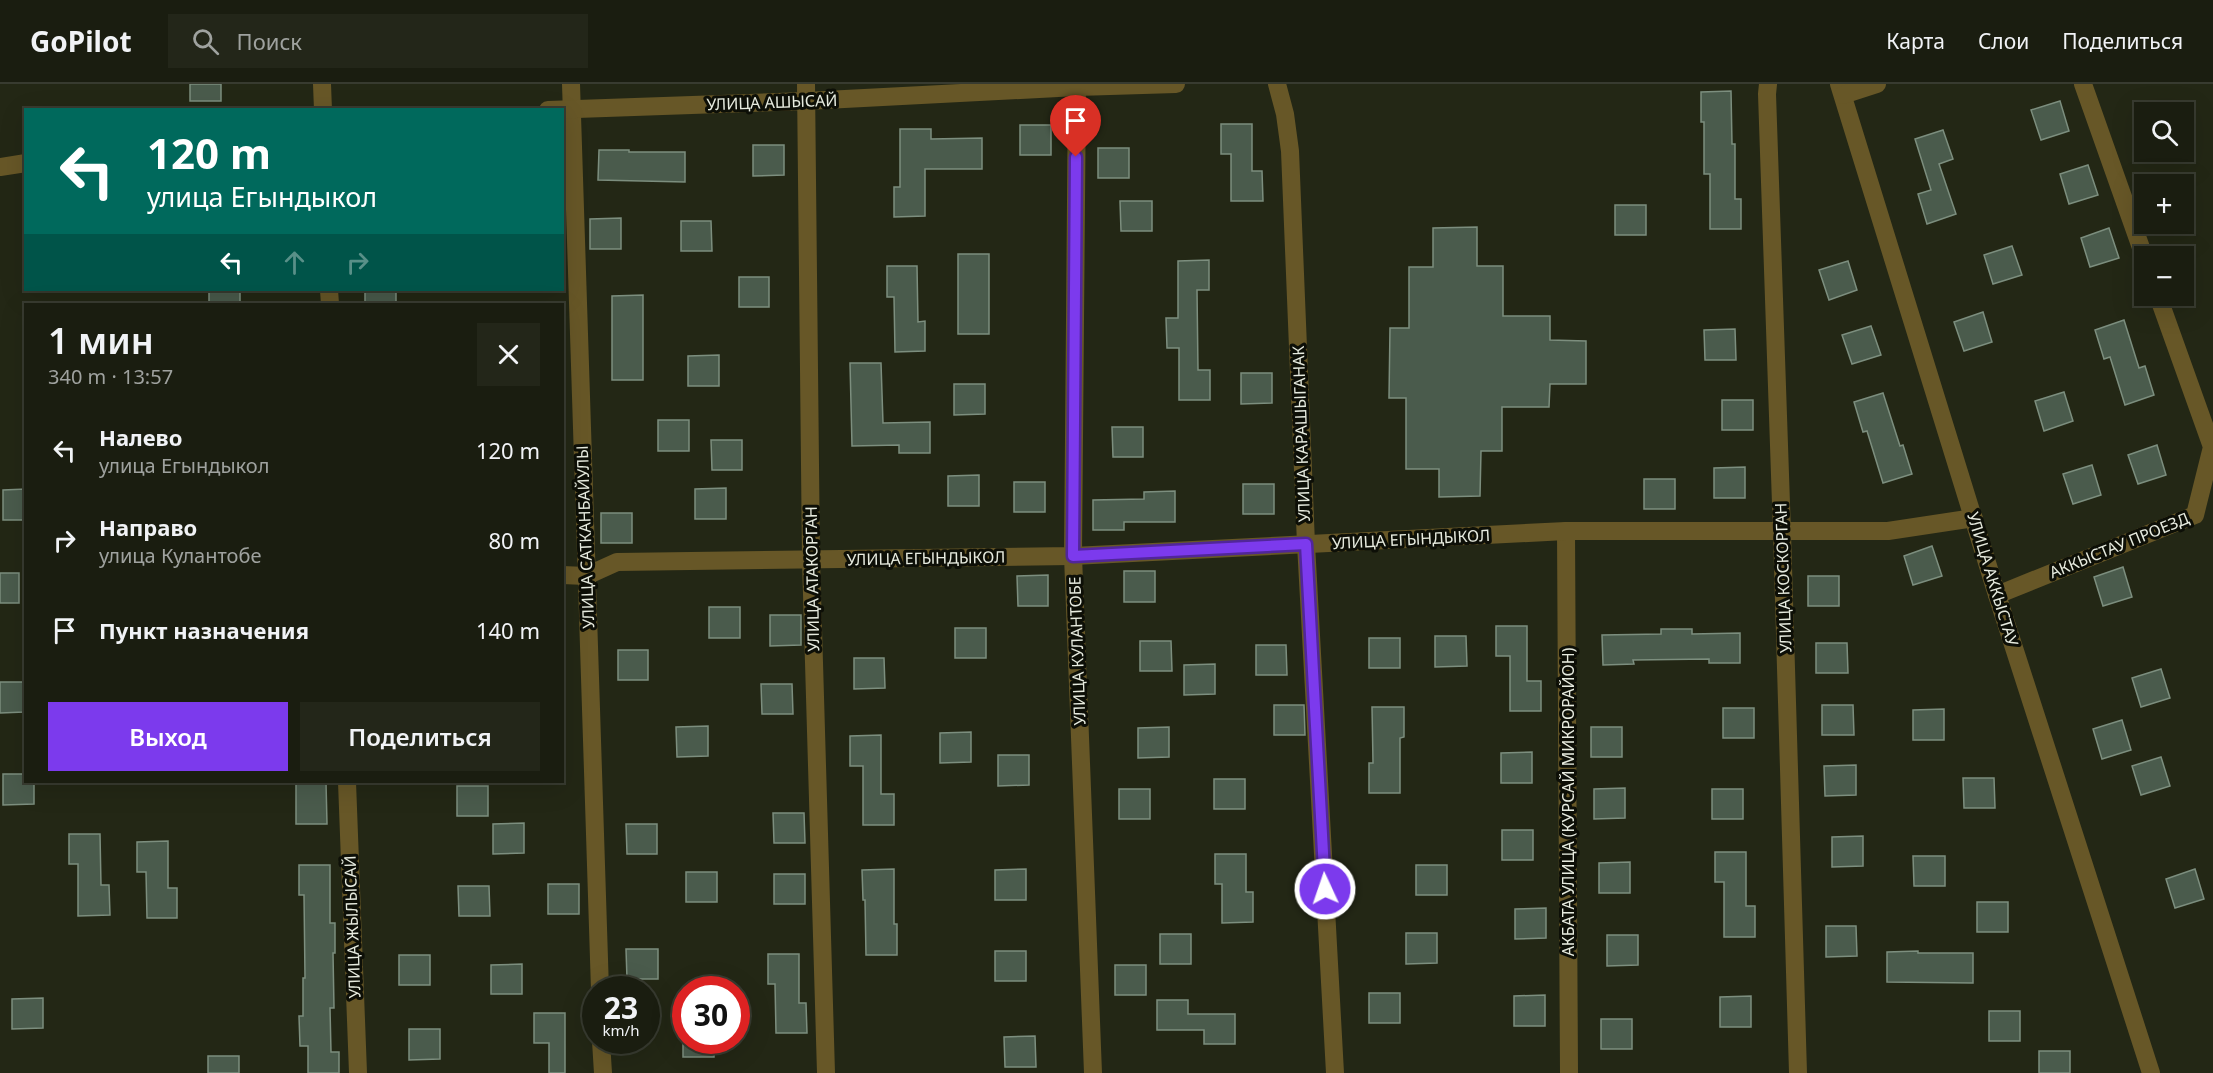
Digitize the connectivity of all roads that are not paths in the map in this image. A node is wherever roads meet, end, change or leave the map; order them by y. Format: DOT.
graph roads {
  1 [pos="322,84"];
  2 [pos="571,84"];
  3 [pos="1176,84"];
  4 [pos="1277,84"];
  5 [pos="1768,84"];
  6 [pos="1877,84"];
  7 [pos="2083,84"];
  8 [pos="1077,85"];
  9 [pos="1841,90"];
  10 [pos="806,93"];
  11 [pos="323,108"];
  12 [pos="572,108"];
  13 [pos="564,109"];
  14 [pos="24,163"];
  15 [pos="0,167"];
  16 [pos="2140,246"];
  17 [pos="2162,306"];
  18 [pos="1974,518"];
  19 [pos="1566,531"];
  20 [pos="1782,533"];
  21 [pos="1306,544"];
  22 [pos="1073,556"];
  23 [pos="811,560"];
  24 [pos="564,575"];
  25 [pos="586,576"];
  26 [pos="1997,595"];
  27 [pos="346,783"];
  28 [pos="600,976"];
  29 [pos="602,1054"];
  30 [pos="358,1073"];
  31 [pos="603,1073"];
  32 [pos="826,1073"];
  33 [pos="1093,1073"];
  34 [pos="1335,1073"];
  35 [pos="1569,1073"];
  36 [pos="1797,1073"];
  37 [pos="2151,1073"];
  1 -- 11 [label="street"];
  2 -- 12 [label="street, УЛИЦА САТКАНБАЙУЛЫ"];
  3 -- 8 [label="street, УЛИЦА АШЫСАЙ"];
  4 -- 21 [label="street, УЛИЦА КАРАШЫГАНАК"];
  5 -- 20 [label="street, УЛИЦА КОСКОРГАН"];
  6 -- 9 [label="street"];
  7 -- 16 [label="street"];
  8 -- 10 [label="street, УЛИЦА АШЫСАЙ"];
  8 -- 22 [label="street, УЛИЦА КУЛАНТОБЕ"];
  9 -- 18 [label="street, УЛИЦА АККЫСТАУ"];
  10 -- 12 [label="street, УЛИЦА АШЫСАЙ"];
  10 -- 23 [label="street, УЛИЦА АТАКОРГАН"];
  12 -- 13 [label="street, УЛИЦА АШЫСАЙ"];
  12 -- 25 [label="street, УЛИЦА САТКАНБАЙУЛЫ"];
  14 -- 15 [label="street"];
  17 -- 26 [label="street, АККЫСТАУ ПРОЕЗД"];
  18 -- 20 [label="street, УЛИЦА ЕГЫНДЫКОЛ"];
  18 -- 26 [label="street, УЛИЦА АККЫСТАУ"];
  19 -- 20 [label="street, УЛИЦА ЕГЫНДЫКОЛ"];
  19 -- 21 [label="street, УЛИЦА ЕГЫНДЫКОЛ"];
  19 -- 35 [label="street, АКБАТА УЛИЦА (КУРСАЙ МИКРОРАЙОН)"];
  20 -- 36 [label="street, УЛИЦА КОСКОРГАН"];
  21 -- 22 [label="street, УЛИЦА ЕГЫНДЫКОЛ"];
  21 -- 34 [label="street, УЛИЦА КАРАШЫГАНАК"];
  22 -- 23 [label="street, УЛИЦА ЕГЫНДЫКОЛ"];
  22 -- 33 [label="street, УЛИЦА КУЛАНТОБЕ"];
  23 -- 25 [label="street, УЛИЦА ЕГЫНДЫКОЛ"];
  23 -- 32 [label="street, УЛИЦА АТАКОРГАН"];
  24 -- 25 [label="street, УЛИЦА ЕГЫНДЫКОЛ"];
  25 -- 28 [label="street, УЛИЦА САТКАНБАЙУЛЫ"];
  26 -- 37 [label="street, УЛИЦА АККЫСТАУ"];
  27 -- 30 [label="street, УЛИЦА ЖЫЛЫСАЙ"];
  29 -- 31 [label="street"];
}
